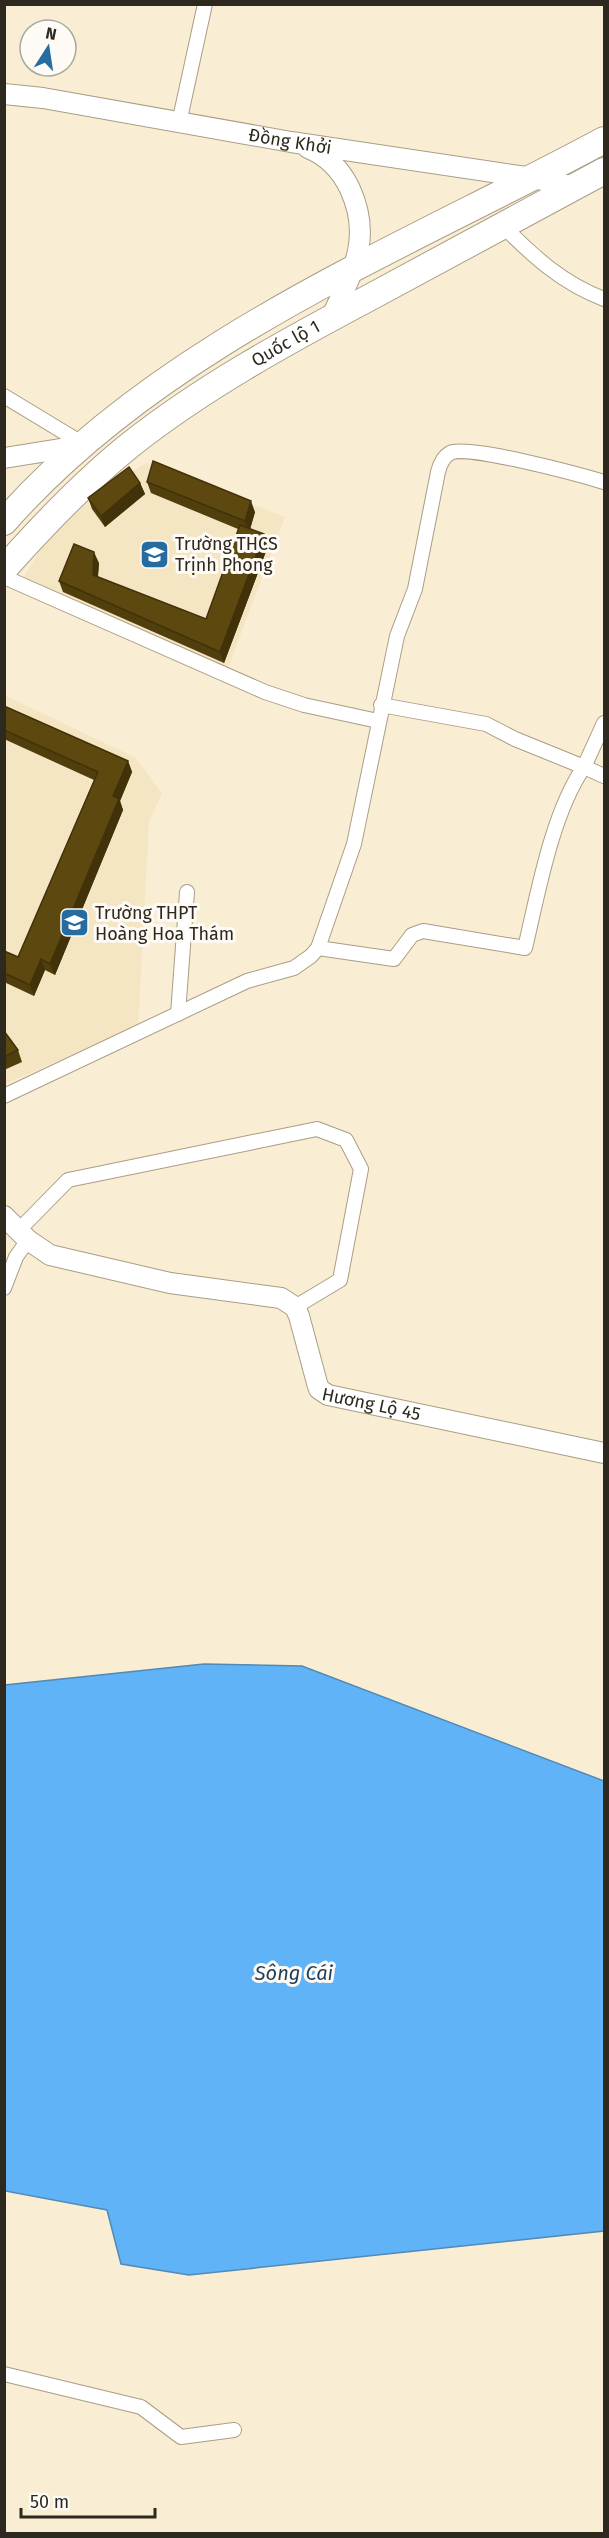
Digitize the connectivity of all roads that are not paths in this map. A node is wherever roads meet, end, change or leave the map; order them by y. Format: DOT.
graph roads {
  1 [pos="205,4"];
  2 [pos="4,94"];
  3 [pos="178,123"];
  4 [pos="604,140"];
  5 [pos="291,142"];
  6 [pos="604,171"];
  7 [pos="533,178"];
  8 [pos="575,187"];
  9 [pos="502,225"];
  10 [pos="354,270"];
  11 [pos="604,298"];
  12 [pos="331,318"];
  13 [pos="4,396"];
  14 [pos="85,445"];
  15 [pos="4,458"];
  16 [pos="604,482"];
  17 [pos="4,522"];
  18 [pos="4,569"];
  19 [pos="4,577"];
  20 [pos="381,705"];
  21 [pos="378,721"];
  22 [pos="604,723"];
  23 [pos="584,767"];
  24 [pos="604,776"];
  25 [pos="187,892"];
  26 [pos="318,948"];
  27 [pos="178,1014"];
  28 [pos="4,1096"];
  29 [pos="4,1216"];
  30 [pos="24,1235"];
  31 [pos="4,1288"];
  32 [pos="295,1307"];
  33 [pos="604,1453"];
  34 [pos="4,2374"];
  35 [pos="234,2430"];
  1 -- 3 [label="street"];
  2 -- 3 [label="main road, Đồng Khởi"];
  3 -- 5 [label="main road, Đồng Khởi"];
  4 -- 7 [label="highway, Quốc lộ 1"];
  5 -- 7 [label="main road, Đồng Khởi"];
  5 -- 10 [label="main road"];
  6 -- 8 [label="highway, Quốc lộ 1"];
  7 -- 8 [label="main road, Đồng Khởi"];
  7 -- 10 [label="highway, Quốc lộ 1"];
  8 -- 9 [label="highway, Quốc lộ 1"];
  9 -- 11 [label="street"];
  9 -- 12 [label="highway, Quốc lộ 1"];
  10 -- 12 [label="main road"];
  10 -- 14 [label="highway, Quốc lộ 1"];
  12 -- 18 [label="highway, Quốc lộ 1"];
  13 -- 14 [label="street"];
  14 -- 15 [label="main road"];
  14 -- 17 [label="highway, Quốc lộ 1"];
  16 -- 20 [label="street"];
  19 -- 21 [label="street"];
  20 -- 21 [label="street"];
  20 -- 23 [label="street"];
  21 -- 26 [label="street"];
  22 -- 23 [label="street"];
  23 -- 24 [label="street"];
  23 -- 26 [label="street"];
  25 -- 27 [label="street"];
  26 -- 27 [label="street"];
  27 -- 28 [label="street"];
  29 -- 30 [label="main road"];
  30 -- 31 [label="street"];
  30 -- 32 [label="main road"];
  30 -- 32 [label="street"];
  32 -- 33 [label="main road, Hương Lộ 45"];
  34 -- 35 [label="street"];
}
